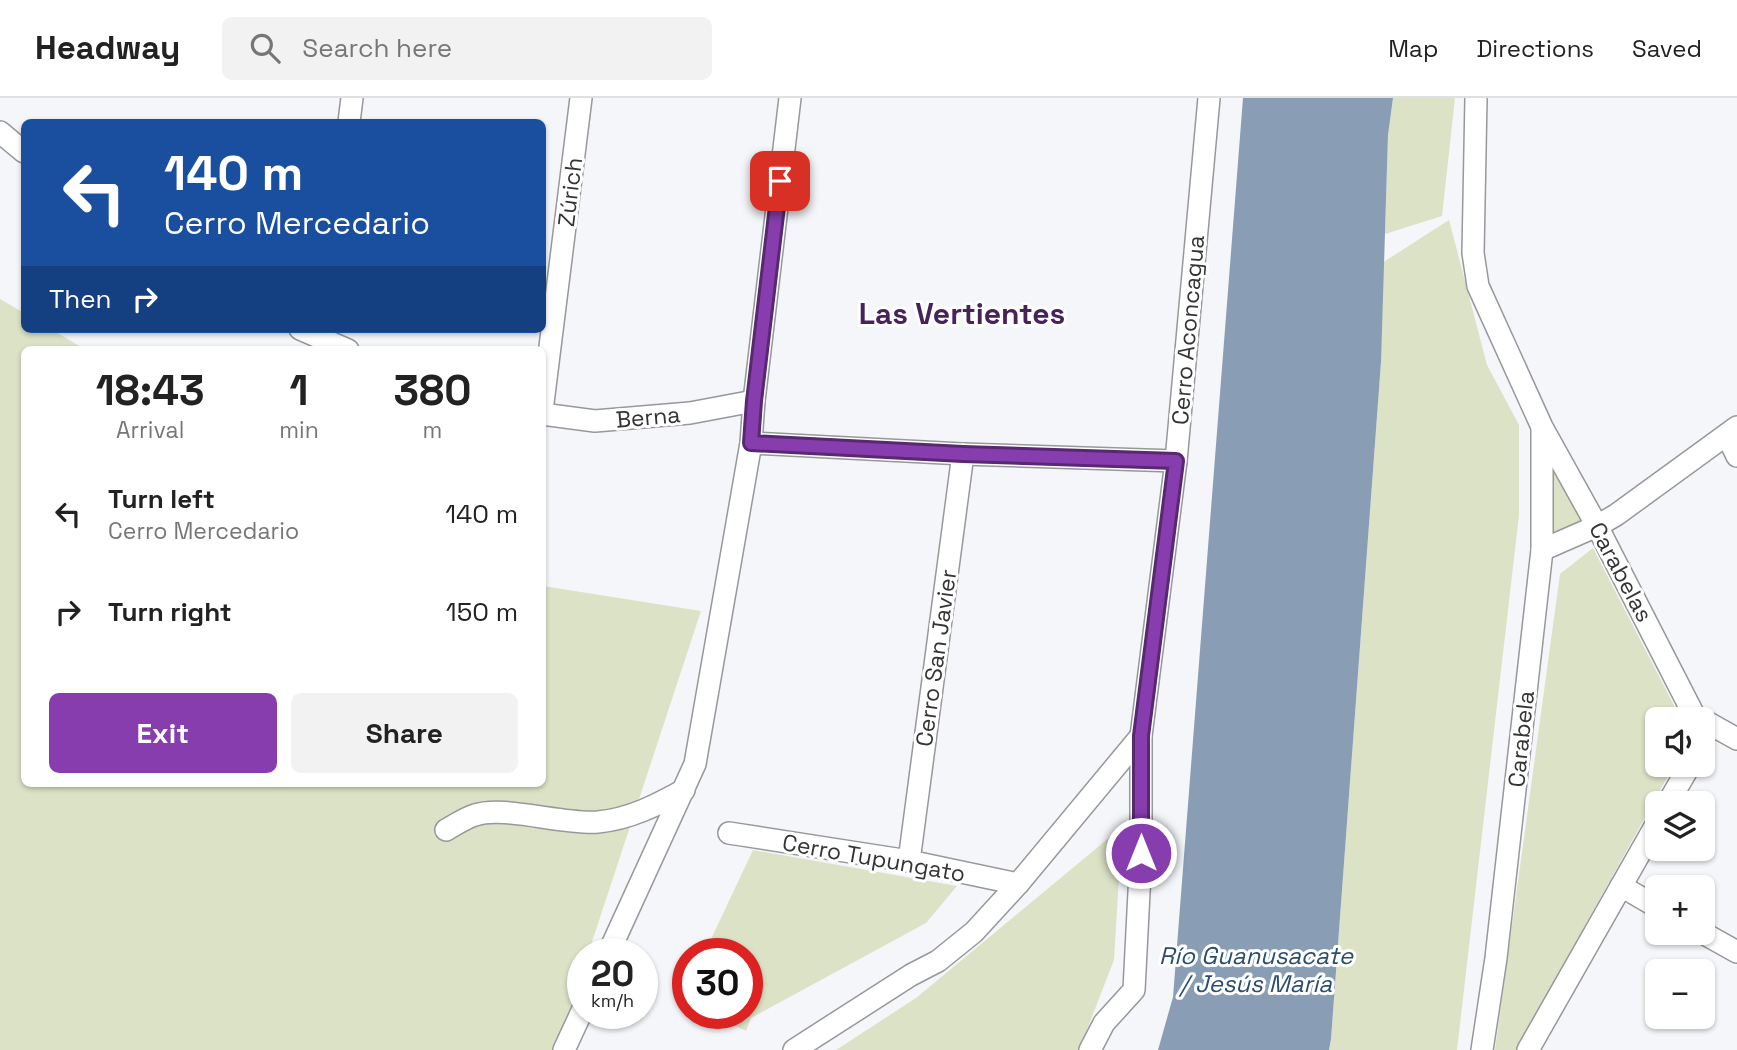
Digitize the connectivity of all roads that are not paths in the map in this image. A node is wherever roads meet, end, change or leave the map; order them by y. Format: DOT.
graph roads {
  1 [pos="352,98"];
  2 [pos="581,98"];
  3 [pos="790,98"];
  4 [pos="1209,98"];
  5 [pos="1476,98"];
  6 [pos="349,119"];
  7 [pos="0,132"];
  8 [pos="21,150"];
  9 [pos="546,380"];
  10 [pos="754,401"];
  11 [pos="546,413"];
  12 [pos="1542,427"];
  13 [pos="1732,431"];
  14 [pos="751,443"];
  15 [pos="963,454"];
  16 [pos="1737,456"];
  17 [pos="1176,461"];
  18 [pos="1597,526"];
  19 [pos="1542,550"];
  20 [pos="1693,707"];
  21 [pos="1715,727"];
  22 [pos="1141,736"];
  23 [pos="1737,739"];
  24 [pos="684,790"];
  25 [pos="446,830"];
  26 [pos="729,833"];
  27 [pos="1645,844"];
  28 [pos="909,861"];
  29 [pos="1018,884"];
  30 [pos="1621,886"];
  31 [pos="1645,899"];
  32 [pos="615,938"];
  33 [pos="1715,940"];
  34 [pos="1737,952"];
  35 [pos="574,1029"];
  36 [pos="564,1050"];
  37 [pos="794,1050"];
  38 [pos="1090,1050"];
  39 [pos="1482,1050"];
  40 [pos="1528,1050"];
  1 -- 6 [label="street"];
  2 -- 9 [label="street, Zúrich"];
  3 -- 10 [label="street"];
  4 -- 17 [label="street, Cerro Aconcagua"];
  5 -- 12 [label="street, Carabelas"];
  7 -- 8 [label="street"];
  10 -- 11 [label="street, Berna"];
  10 -- 14 [label="street"];
  12 -- 18 [label="street, Carabelas"];
  12 -- 19 [label="street, Carabela"];
  13 -- 16 [label="street"];
  13 -- 18 [label="street"];
  14 -- 15 [label="street"];
  14 -- 24 [label="street"];
  15 -- 17 [label="street"];
  15 -- 28 [label="street, Cerro San Javier"];
  17 -- 22 [label="street, Cerro Aconcagua"];
  18 -- 19 [label="street"];
  18 -- 20 [label="street, Carabelas"];
  19 -- 39 [label="street, Carabela"];
  21 -- 23 [label="street"];
  22 -- 29 [label="street"];
  22 -- 38 [label="street, Cerro Aconcagua"];
  24 -- 25 [label="street"];
  24 -- 32 [label="street"];
  26 -- 28 [label="street, Cerro Tupungato"];
  27 -- 30 [label="street"];
  28 -- 29 [label="street, Cerro Tupungato"];
  29 -- 37 [label="street"];
  30 -- 31 [label="street"];
  30 -- 40 [label="street"];
  33 -- 34 [label="street"];
  35 -- 36 [label="street"];
}
